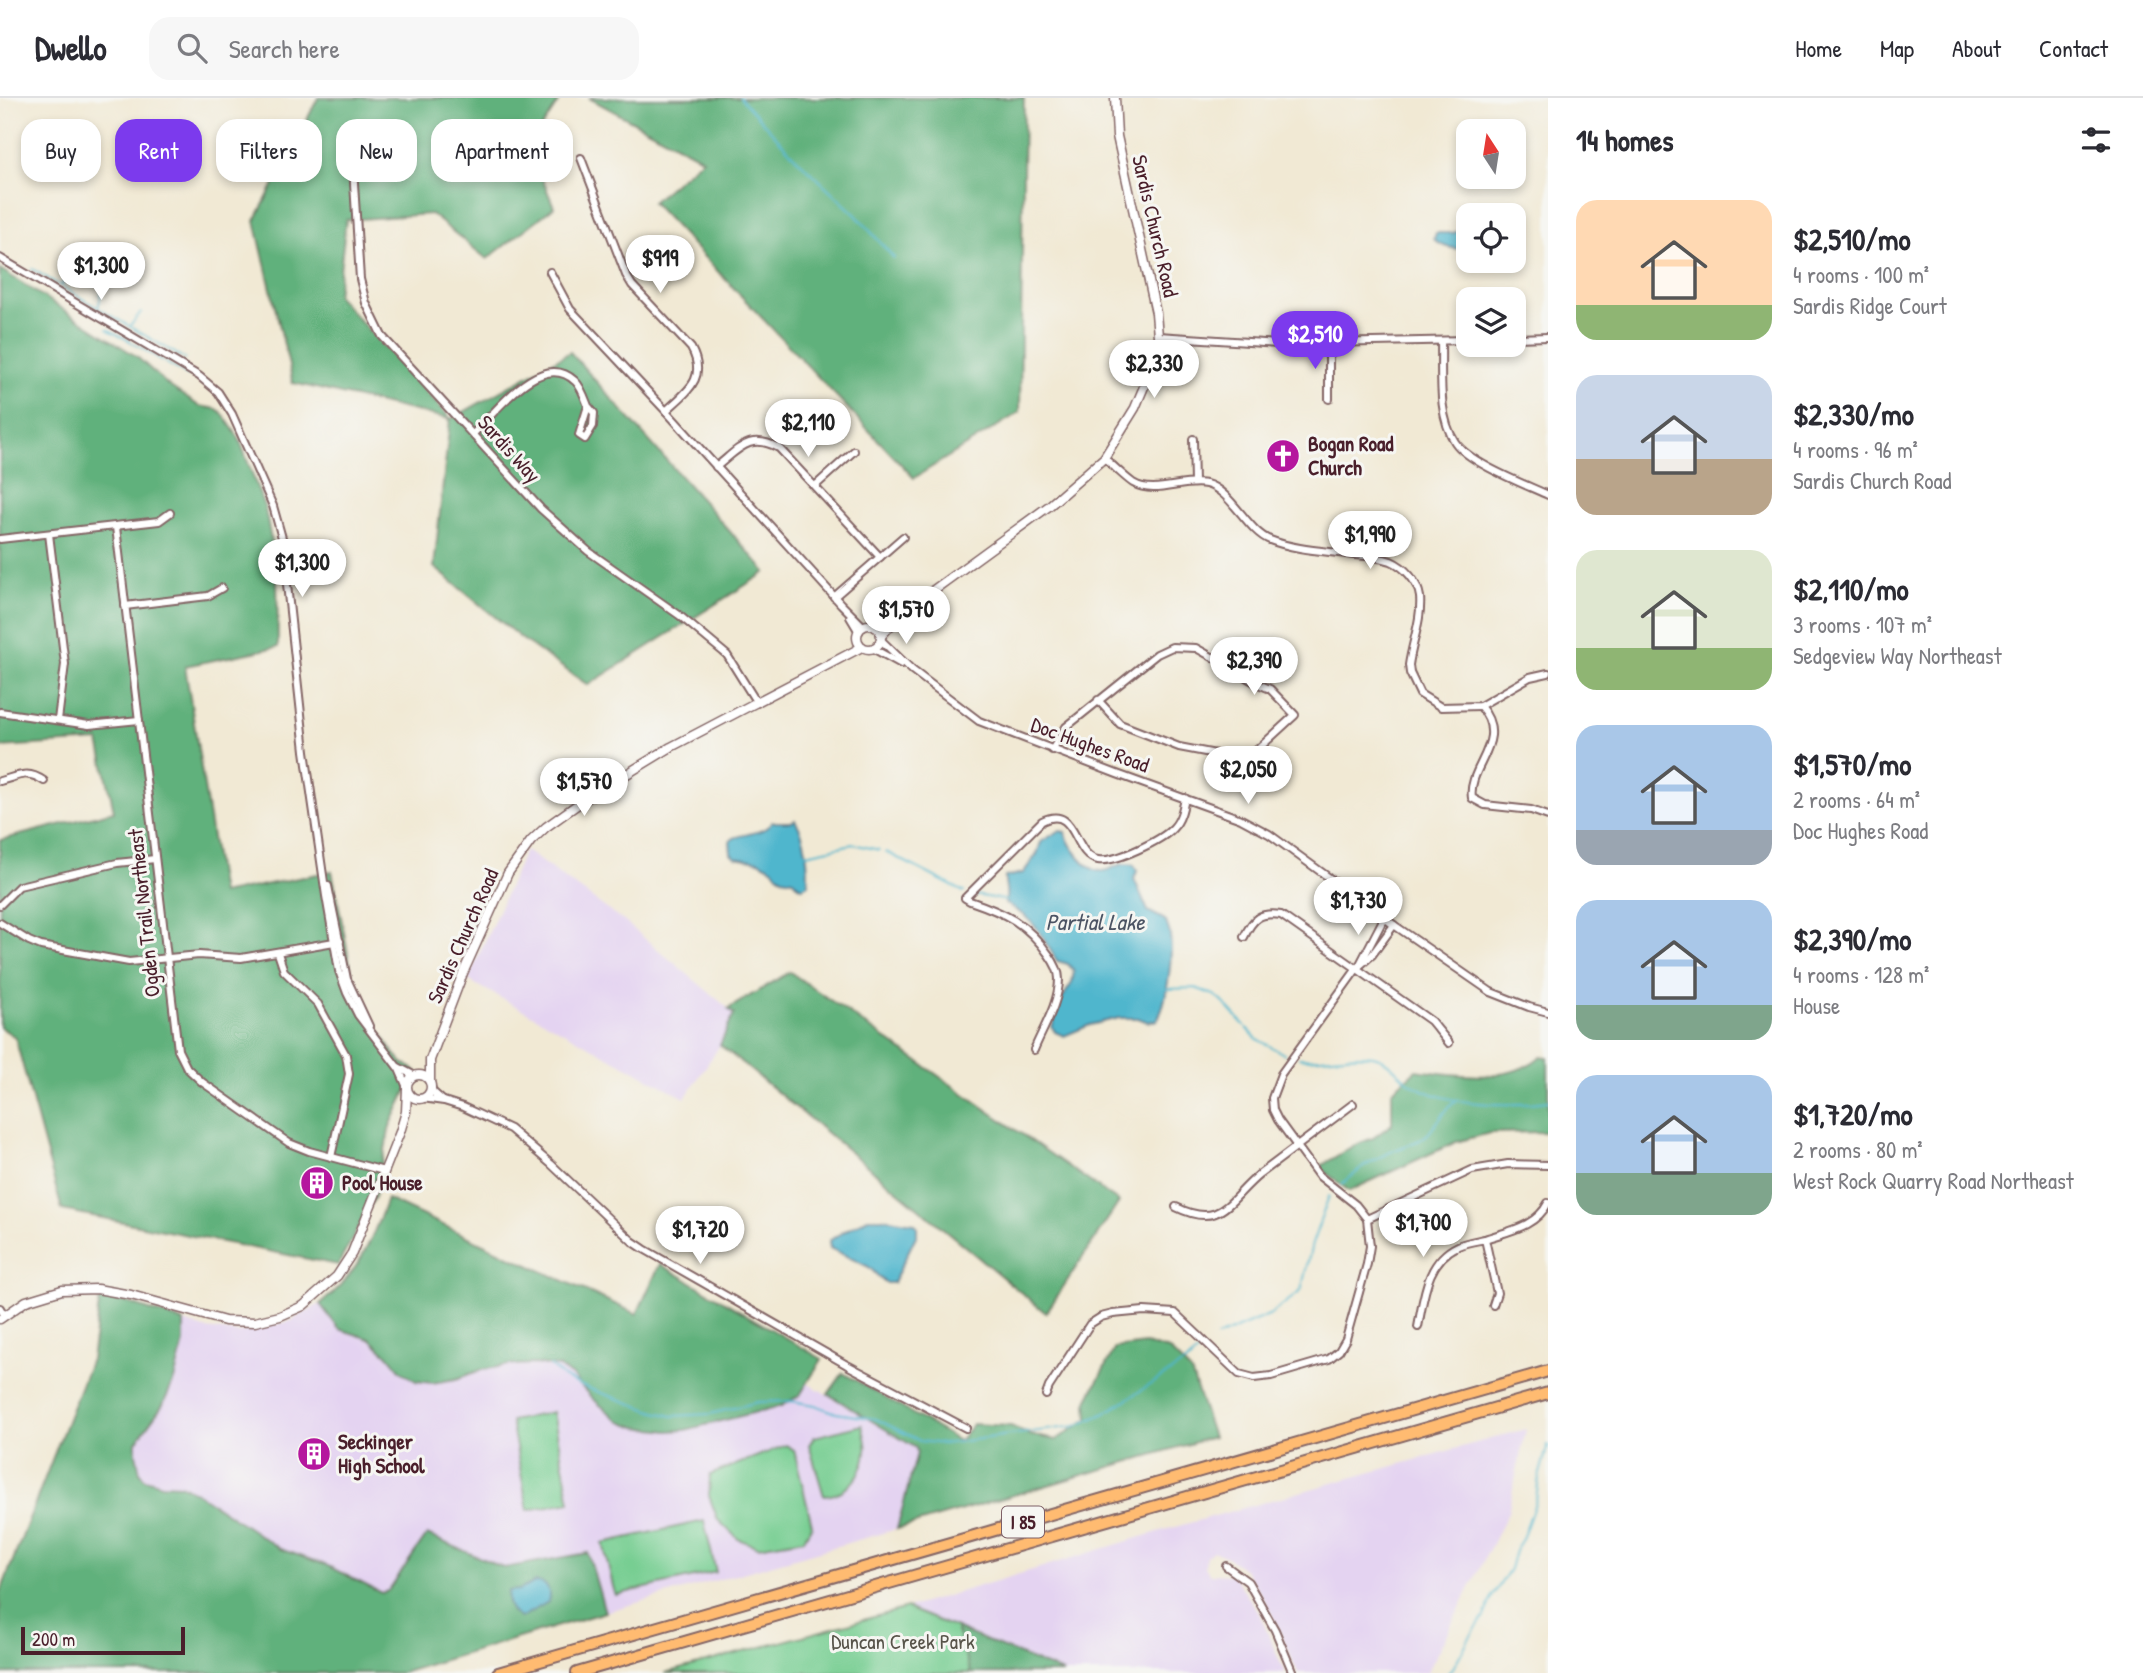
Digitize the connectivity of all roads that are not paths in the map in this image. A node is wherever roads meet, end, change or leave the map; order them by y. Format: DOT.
graph roads {
  1 [pos="1115,98"];
  2 [pos="581,158"];
  3 [pos="354,182"];
  4 [pos="0,258"];
  5 [pos="550,272"];
  6 [pos="1158,336"];
  7 [pos="1548,337"];
  8 [pos="1526,338"];
  9 [pos="1456,340"];
  10 [pos="1441,341"];
  11 [pos="1329,344"];
  12 [pos="1329,399"];
  13 [pos="588,406"];
  14 [pos="666,411"];
  15 [pos="473,434"];
  16 [pos="1193,439"];
  17 [pos="854,451"];
  18 [pos="1104,458"];
  19 [pos="716,467"];
  20 [pos="1194,483"];
  21 [pos="815,486"];
  22 [pos="1548,495"];
  23 [pos="170,513"];
  24 [pos="116,527"];
  25 [pos="49,534"];
  26 [pos="903,537"];
  27 [pos="0,539"];
  28 [pos="880,556"];
  29 [pos="222,588"];
  30 [pos="834,597"];
  31 [pos="924,597"];
  32 [pos="125,606"];
  33 [pos="875,627"];
  34 [pos="861,637"];
  35 [pos="881,638"];
  36 [pos="874,649"];
  37 [pos="912,670"];
  38 [pos="1548,673"];
  39 [pos="1098,700"];
  40 [pos="757,703"];
  41 [pos="1480,706"];
  42 [pos="0,712"];
  43 [pos="58,720"];
  44 [pos="139,720"];
  45 [pos="1052,750"];
  46 [pos="0,781"];
  47 [pos="44,781"];
  48 [pos="1185,798"];
  49 [pos="1548,816"];
  50 [pos="155,859"];
  51 [pos="0,905"];
  52 [pos="1384,918"];
  53 [pos="0,923"];
  54 [pos="1394,925"];
  55 [pos="1244,937"];
  56 [pos="337,942"];
  57 [pos="278,953"];
  58 [pos="167,960"];
  59 [pos="1358,967"];
  60 [pos="1548,1012"];
  61 [pos="1448,1042"];
  62 [pos="1034,1050"];
  63 [pos="430,1060"];
  64 [pos="394,1063"];
  65 [pos="415,1075"];
  66 [pos="431,1084"];
  67 [pos="406,1087"];
  68 [pos="420,1099"];
  69 [pos="444,1101"];
  70 [pos="1353,1104"];
  71 [pos="405,1112"];
  72 [pos="1298,1147"];
  73 [pos="331,1157"];
  74 [pos="1548,1166"];
  75 [pos="384,1171"];
  76 [pos="1548,1203"];
  77 [pos="1176,1207"];
  78 [pos="1367,1219"];
  79 [pos="1485,1239"];
  80 [pos="1493,1305"];
  81 [pos="1,1314"];
  82 [pos="1418,1327"];
  83 [pos="1548,1371"];
  84 [pos="1548,1393"];
  85 [pos="1046,1395"];
  86 [pos="966,1428"];
  87 [pos="1226,1566"];
  88 [pos="498,1673"];
  89 [pos="577,1673"];
  90 [pos="1293,1673"];
  1 -- 6 [label="street, Sardis Church Road"];
  2 -- 14 [label="street"];
  3 -- 15 [label="street, Sardis Way"];
  4 -- 56 [label="street"];
  5 -- 14 [label="street"];
  6 -- 11 [label="street"];
  6 -- 18 [label="street, Sardis Church Road"];
  7 -- 8 [label="street"];
  9 -- 10 [label="street"];
  10 -- 11 [label="street"];
  10 -- 22 [label="street"];
  11 -- 12 [label="street"];
  13 -- 15 [label="street"];
  14 -- 19 [label="street"];
  15 -- 40 [label="street, Sardis Way"];
  16 -- 20 [label="street"];
  17 -- 21 [label="street"];
  18 -- 20 [label="street"];
  18 -- 31 [label="street, Sardis Church Road"];
  19 -- 21 [label="street"];
  19 -- 30 [label="street"];
  20 -- 41 [label="street"];
  21 -- 28 [label="street"];
  23 -- 24 [label="street"];
  24 -- 25 [label="street"];
  24 -- 32 [label="street, Ogden Trail Northeast"];
  25 -- 27 [label="street"];
  25 -- 43 [label="street"];
  26 -- 28 [label="street"];
  28 -- 30 [label="street"];
  29 -- 32 [label="street"];
  30 -- 34 [label="street"];
  31 -- 33 [label="street, Sardis Church Road"];
  31 -- 35 [label="street, Sardis Church Road"];
  32 -- 44 [label="street, Ogden Trail Northeast"];
  33 -- 34 [label="street"];
  33 -- 35 [label="street"];
  34 -- 36 [label="street"];
  34 -- 40 [label="street, Sardis Church Road"];
  35 -- 36 [label="street, Sardis Church Road"];
  35 -- 37 [label="street, Doc Hughes Road"];
  36 -- 37 [label="street, Doc Hughes Road"];
  37 -- 45 [label="street, Doc Hughes Road"];
  38 -- 41 [label="street"];
  39 -- 39 [label="street"];
  39 -- 45 [label="street"];
  40 -- 63 [label="street, Sardis Church Road"];
  41 -- 49 [label="street"];
  42 -- 43 [label="street"];
  43 -- 44 [label="street"];
  44 -- 50 [label="street, Ogden Trail Northeast"];
  45 -- 48 [label="street, Doc Hughes Road"];
  46 -- 47 [label="street"];
  48 -- 52 [label="street, Doc Hughes Road"];
  48 -- 62 [label="street"];
  50 -- 51 [label="street"];
  50 -- 58 [label="street, Ogden Trail Northeast"];
  52 -- 54 [label="street, Doc Hughes Road"];
  52 -- 59 [label="street"];
  53 -- 58 [label="street"];
  54 -- 59 [label="street"];
  54 -- 60 [label="street, Doc Hughes Road"];
  55 -- 59 [label="street"];
  56 -- 57 [label="street"];
  56 -- 64 [label="street"];
  57 -- 58 [label="street"];
  57 -- 73 [label="street"];
  58 -- 73 [label="street, Ogden Trail Northeast"];
  59 -- 61 [label="street"];
  59 -- 72 [label="street"];
  63 -- 65 [label="street, Sardis Church Road"];
  63 -- 66 [label="street, Sardis Church Road"];
  64 -- 65 [label="street"];
  64 -- 67 [label="street"];
  65 -- 66 [label="street"];
  65 -- 67 [label="street"];
  66 -- 68 [label="street"];
  66 -- 69 [label="street"];
  67 -- 68 [label="street"];
  67 -- 71 [label="street"];
  68 -- 69 [label="street"];
  68 -- 71 [label="street"];
  69 -- 86 [label="street"];
  70 -- 72 [label="street"];
  71 -- 75 [label="street"];
  72 -- 77 [label="street"];
  72 -- 78 [label="street"];
  73 -- 75 [label="street, Ogden Trail Northeast"];
  74 -- 78 [label="street"];
  75 -- 81 [label="street"];
  76 -- 79 [label="street"];
  78 -- 85 [label="street"];
  79 -- 80 [label="street"];
  79 -- 82 [label="street"];
  83 -- 88 [label="highway, I 85"];
  84 -- 89 [label="highway, I 85"];
  87 -- 90 [label="street"];
}
